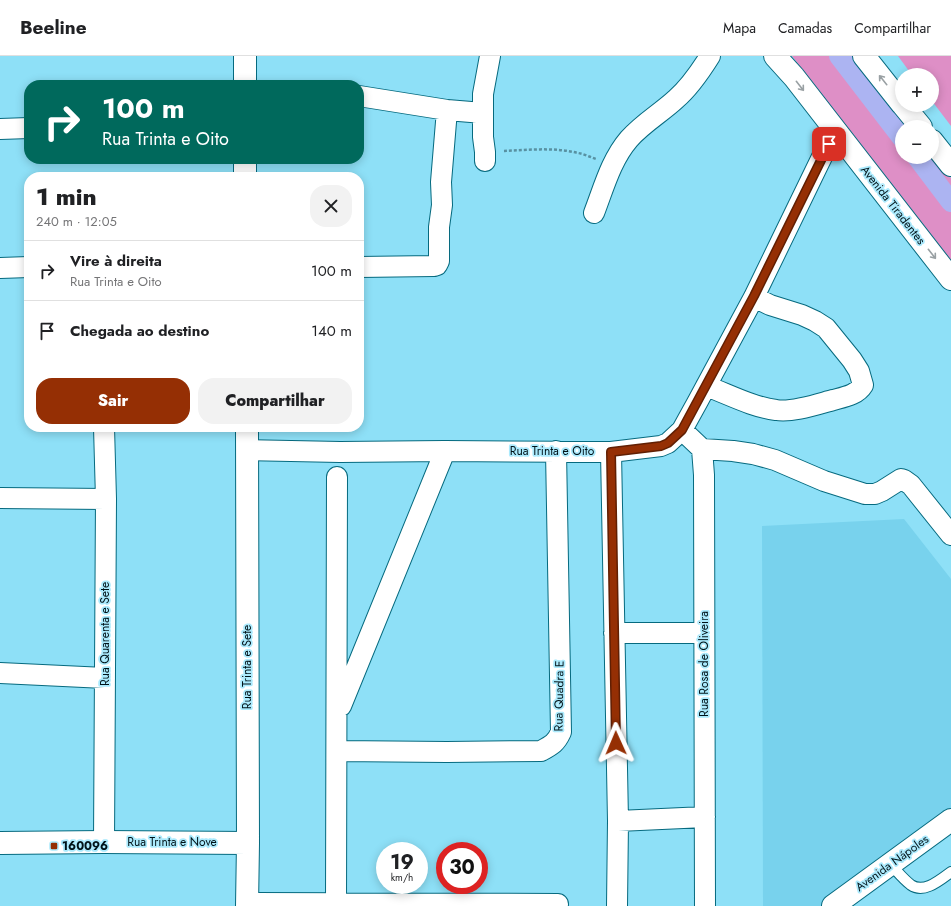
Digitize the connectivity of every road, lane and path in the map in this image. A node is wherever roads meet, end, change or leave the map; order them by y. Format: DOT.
graph roads {
  1 [pos="245,56"];
  2 [pos="490,56"];
  3 [pos="710,56"];
  4 [pos="775,56"];
  5 [pos="864,56"];
  6 [pos="245,80"];
  7 [pos="895,94"];
  8 [pos="364,97"];
  9 [pos="447,110"];
  10 [pos="909,112"];
  11 [pos="483,113"];
  12 [pos="916,120"];
  13 [pos="24,128"];
  14 [pos="0,129"];
  15 [pos="835,130"];
  16 [pos="939,150"];
  17 [pos="485,156"];
  18 [pos="615,160"];
  19 [pos="951,165"];
  20 [pos="594,213"];
  21 [pos="24,267"];
  22 [pos="364,267"];
  23 [pos="0,268"];
  24 [pos="951,279"];
  25 [pos="754,296"];
  26 [pos="706,386"];
  27 [pos="682,430"];
  28 [pos="104,432"];
  29 [pos="247,432"];
  30 [pos="702,449"];
  31 [pos="247,450"];
  32 [pos="445,451"];
  33 [pos="556,451"];
  34 [pos="611,452"];
  35 [pos="337,477"];
  36 [pos="0,498"];
  37 [pos="106,499"];
  38 [pos="951,535"];
  39 [pos="614,633"];
  40 [pos="704,633"];
  41 [pos="0,673"];
  42 [pos="105,678"];
  43 [pos="337,715"];
  44 [pos="336,751"];
  45 [pos="705,817"];
  46 [pos="951,820"];
  47 [pos="618,821"];
  48 [pos="104,842"];
  49 [pos="0,843"];
  50 [pos="248,843"];
  51 [pos="890,864"];
  52 [pos="951,872"];
  53 [pos="247,904"];
  54 [pos="336,904"];
  55 [pos="558,904"];
  56 [pos="412,905"];
  57 [pos="515,905"];
  58 [pos="617,906"];
  59 [pos="705,906"];
  60 [pos="833,906"];
  1 -- 6 [label="street"];
  2 -- 11 [label="street"];
  3 -- 18 [label="street"];
  4 -- 15 [label="street, Avenida Tiradentes, one-way"];
  7 -- 5 [label="street, one-way"];
  8 -- 9 [label="street"];
  9 -- 11 [label="street"];
  9 -- 22 [label="street"];
  10 -- 12 [label="street"];
  11 -- 17 [label="street"];
  13 -- 14 [label="street"];
  15 -- 24 [label="street, Avenida Tiradentes, one-way"];
  15 -- 25 [label="street, Rua Trinta e Oito"];
  16 -- 19 [label="street"];
  17 -- 18 [label="path"];
  18 -- 20 [label="street"];
  21 -- 23 [label="street"];
  25 -- 26 [label="street, Rua Trinta e Oito"];
  25 -- 26 [label="street"];
  26 -- 27 [label="street, Rua Trinta e Oito"];
  27 -- 30 [label="street"];
  27 -- 34 [label="street, Rua Trinta e Oito"];
  28 -- 37 [label="street, Rua Quarenta e Sete"];
  29 -- 31 [label="street, Rua Trinta e Sete"];
  30 -- 38 [label="street"];
  30 -- 40 [label="street, Rua Rosa de Oliveira"];
  31 -- 32 [label="street, Rua Trinta e Oito"];
  31 -- 50 [label="street, Rua Trinta e Sete"];
  32 -- 33 [label="street, Rua Trinta e Oito"];
  32 -- 43 [label="street"];
  33 -- 34 [label="street, Rua Trinta e Oito"];
  33 -- 44 [label="street, Rua Quadra E"];
  34 -- 39 [label="street"];
  35 -- 43 [label="street"];
  36 -- 37 [label="street"];
  37 -- 42 [label="street, Rua Quarenta e Sete"];
  39 -- 40 [label="street"];
  39 -- 47 [label="street"];
  40 -- 45 [label="street, Rua Rosa de Oliveira"];
  41 -- 42 [label="street"];
  42 -- 48 [label="street, Rua Quarenta e Sete"];
  43 -- 44 [label="street"];
  44 -- 54 [label="street"];
  45 -- 47 [label="street"];
  45 -- 59 [label="street, Rua Rosa de Oliveira"];
  46 -- 51 [label="street, Avenida Nápoles"];
  47 -- 58 [label="street"];
  48 -- 49 [label="street, Rua Trinta e Nove"];
  48 -- 50 [label="street, Rua Trinta e Nove"];
  50 -- 53 [label="street, Rua Trinta e Sete"];
  51 -- 52 [label="lane"];
  51 -- 60 [label="street, Avenida Nápoles"];
  53 -- 54 [label="street"];
  54 -- 56 [label="street"];
  55 -- 57 [label="street"];
  56 -- 57 [label="street"];
}
